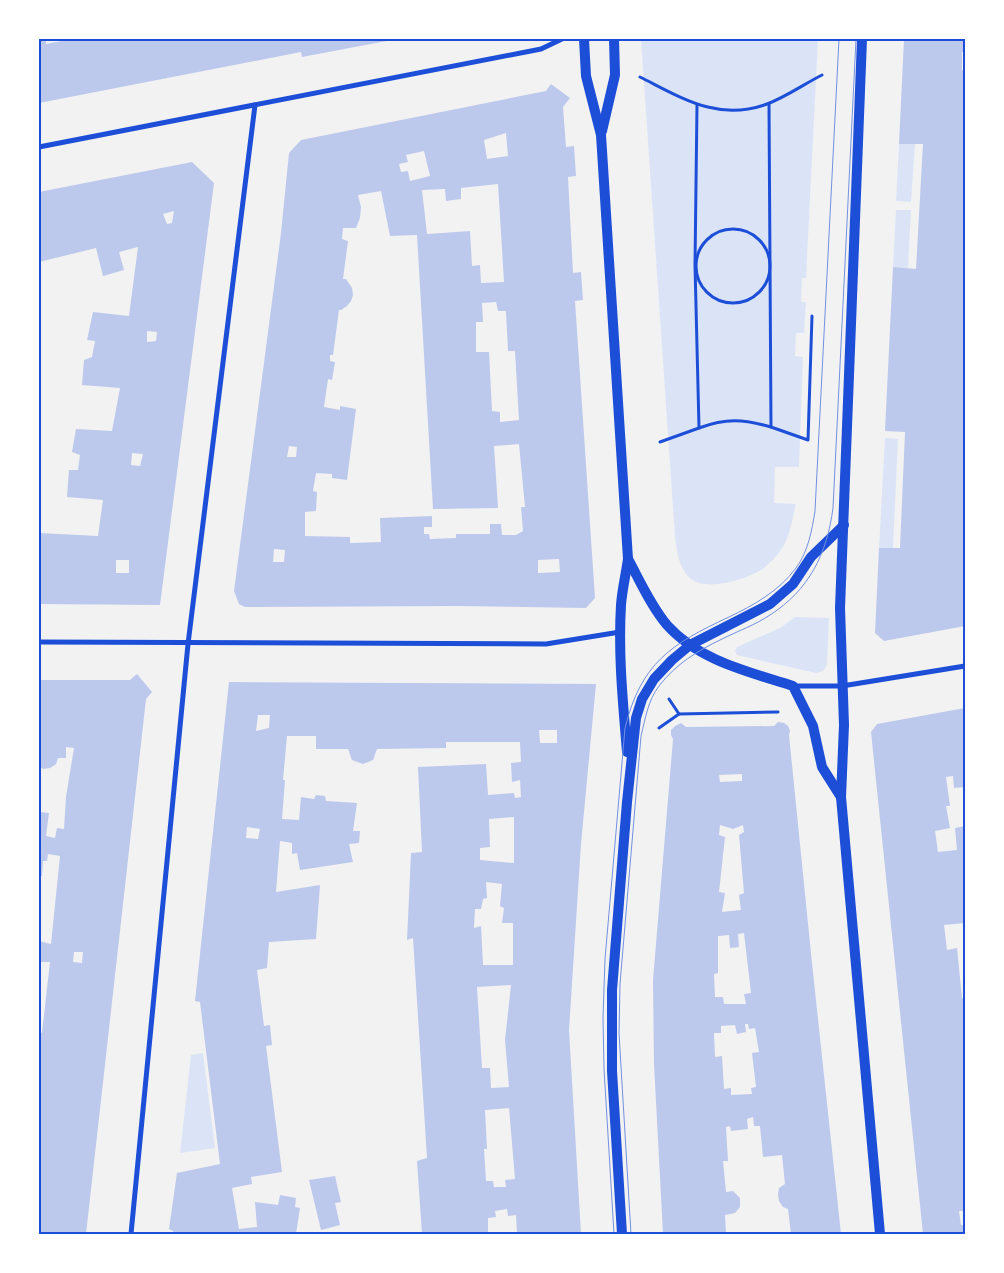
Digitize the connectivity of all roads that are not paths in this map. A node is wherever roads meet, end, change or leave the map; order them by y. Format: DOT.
graph roads {
  1 [pos="562,39"];
  2 [pos="584,39"];
  3 [pos="614,39"];
  4 [pos="862,39"];
  5 [pos="255,105"];
  6 [pos="601,135"];
  7 [pos="39,147"];
  8 [pos="844,525"];
  9 [pos="628,559"];
  10 [pos="620,632"];
  11 [pos="39,642"];
  12 [pos="188,644"];
  13 [pos="690,645"];
  14 [pos="965,666"];
  15 [pos="793,686"];
  16 [pos="842,686"];
  17 [pos="629,779"];
  18 [pos="841,796"];
  19 [pos="131,1234"];
  20 [pos="622,1234"];
  21 [pos="880,1234"];
  1 -- 5 [label="street"];
  2 -- 6 [label="main road"];
  3 -- 6 [label="main road"];
  4 -- 8 [label="main road"];
  5 -- 7 [label="street"];
  5 -- 12 [label="street"];
  6 -- 9 [label="main road"];
  8 -- 13 [label="main road"];
  8 -- 16 [label="main road"];
  9 -- 10 [label="main road"];
  9 -- 13 [label="main road"];
  10 -- 12 [label="street"];
  10 -- 17 [label="main road"];
  11 -- 12 [label="street"];
  12 -- 19 [label="street"];
  13 -- 15 [label="main road"];
  13 -- 17 [label="main road"];
  14 -- 16 [label="street"];
  15 -- 16 [label="street"];
  15 -- 18 [label="main road"];
  16 -- 18 [label="main road"];
  17 -- 20 [label="main road"];
  18 -- 21 [label="main road"];
}
